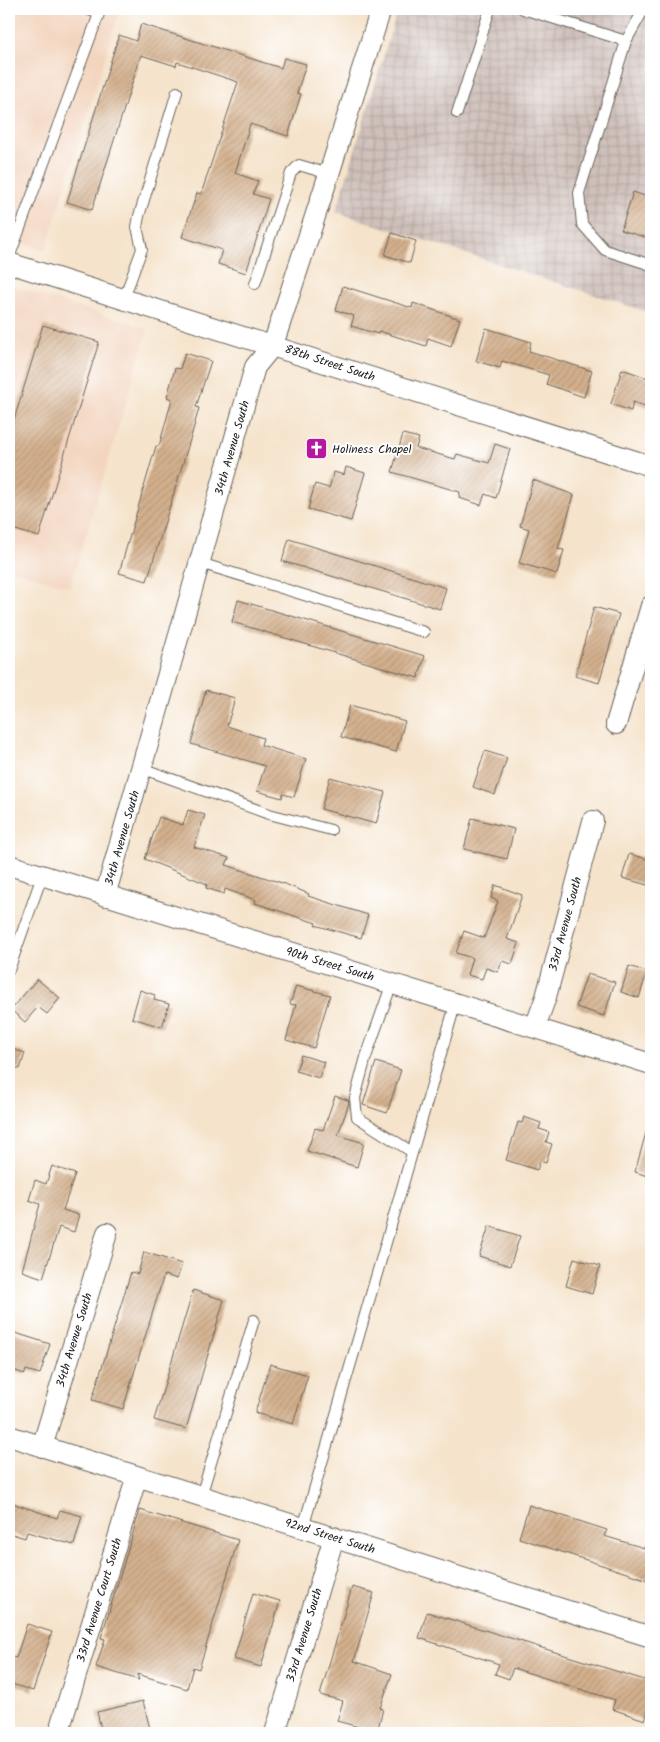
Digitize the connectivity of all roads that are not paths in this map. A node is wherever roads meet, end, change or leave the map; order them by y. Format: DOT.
graph roads {
  1 [pos="86,9"];
  2 [pos="381,9"];
  3 [pos="490,9"];
  4 [pos="523,9"];
  5 [pos="644,9"];
  6 [pos="626,42"];
  7 [pos="177,92"];
  8 [pos="457,112"];
  9 [pos="330,174"];
  10 [pos="9,228"];
  11 [pos="19,231"];
  12 [pos="9,258"];
  13 [pos="9,263"];
  14 [pos="651,265"];
  15 [pos="255,284"];
  16 [pos="124,298"];
  17 [pos="273,344"];
  18 [pos="651,466"];
  19 [pos="200,563"];
  20 [pos="651,606"];
  21 [pos="424,632"];
  22 [pos="616,724"];
  23 [pos="141,768"];
  24 [pos="593,821"];
  25 [pos="331,830"];
  26 [pos="9,865"];
  27 [pos="42,876"];
  28 [pos="105,896"];
  29 [pos="9,970"];
  30 [pos="392,983"];
  31 [pos="456,1002"];
  32 [pos="535,1027"];
  33 [pos="651,1064"];
  34 [pos="412,1152"];
  35 [pos="106,1233"];
  36 [pos="254,1320"];
  37 [pos="9,1436"];
  38 [pos="42,1447"];
  39 [pos="137,1476"];
  40 [pos="201,1496"];
  41 [pos="303,1528"];
  42 [pos="334,1537"];
  43 [pos="651,1636"];
  44 [pos="61,1724"];
  45 [pos="275,1733"];
  1 -- 11 [label="lane"];
  2 -- 9 [label="street, 34th Avenue South"];
  3 -- 8 [label="lane"];
  4 -- 6 [label="lane"];
  5 -- 6 [label="lane"];
  6 -- 14 [label="lane"];
  7 -- 16 [label="lane"];
  9 -- 15 [label="lane"];
  9 -- 17 [label="street, 34th Avenue South"];
  10 -- 11 [label="lane"];
  11 -- 12 [label="lane"];
  13 -- 16 [label="street, 88th Street South"];
  16 -- 17 [label="street, 88th Street South"];
  17 -- 18 [label="street, 88th Street South"];
  17 -- 19 [label="street, 34th Avenue South"];
  19 -- 21 [label="lane"];
  19 -- 23 [label="street, 34th Avenue South"];
  20 -- 22 [label="street"];
  23 -- 25 [label="lane"];
  23 -- 28 [label="street, 34th Avenue South"];
  24 -- 32 [label="street, 33rd Avenue South"];
  26 -- 27 [label="street, 90th Street South"];
  27 -- 28 [label="street, 90th Street South"];
  27 -- 29 [label="lane"];
  28 -- 30 [label="street, 90th Street South"];
  30 -- 31 [label="street, 90th Street South"];
  30 -- 34 [label="lane"];
  31 -- 32 [label="street, 90th Street South"];
  31 -- 34 [label="lane"];
  32 -- 33 [label="street, 90th Street South"];
  34 -- 41 [label="lane"];
  35 -- 38 [label="street, 34th Avenue South"];
  36 -- 40 [label="lane"];
  37 -- 38 [label="street, 92nd Street South"];
  38 -- 39 [label="street, 92nd Street South"];
  39 -- 40 [label="street, 92nd Street South"];
  39 -- 44 [label="street, 33rd Avenue Court South"];
  40 -- 41 [label="street, 92nd Street South"];
  41 -- 42 [label="street, 92nd Street South"];
  42 -- 43 [label="street, 92nd Street South"];
  42 -- 45 [label="street, 33rd Avenue South"];
}
